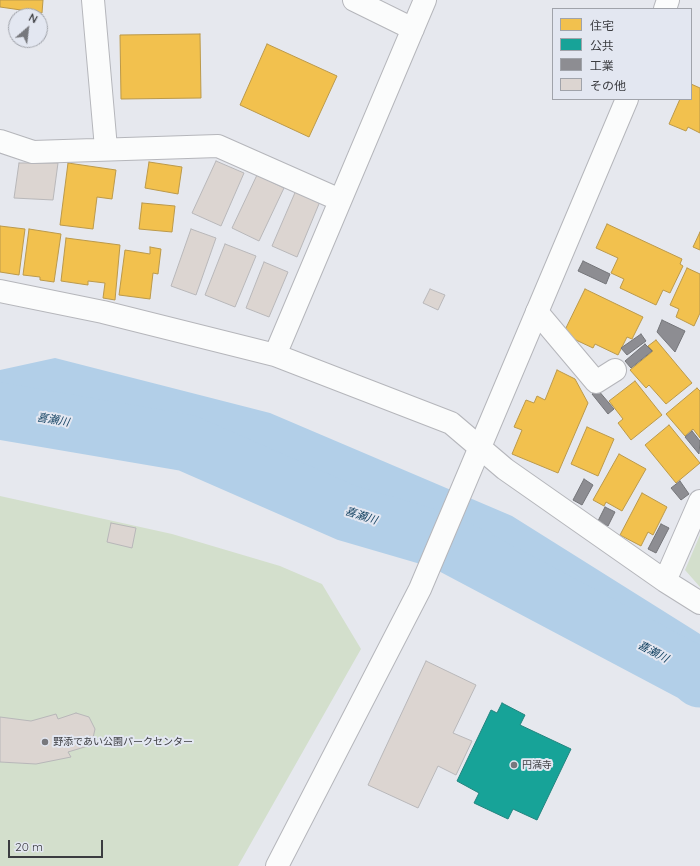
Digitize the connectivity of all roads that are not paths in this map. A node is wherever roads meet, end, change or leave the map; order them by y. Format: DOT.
graph roads {
  1 [pos="93,0"];
  2 [pos="354,0"];
  3 [pos="425,0"];
  4 [pos="413,29"];
  5 [pos="627,100"];
  6 [pos="0,141"];
  7 [pos="106,148"];
  8 [pos="32,152"];
  9 [pos="0,153"];
  10 [pos="340,200"];
  11 [pos="0,291"];
  12 [pos="537,312"];
  13 [pos="275,355"];
  14 [pos="615,370"];
  15 [pos="479,448"];
  16 [pos="700,500"];
  17 [pos="665,582"];
  18 [pos="700,603"];
  19 [pos="277,866"];
  1 -- 7 [label="street"];
  2 -- 4 [label="street"];
  3 -- 4 [label="street"];
  4 -- 10 [label="street"];
  5 -- 12 [label="street"];
  6 -- 8 [label="street"];
  7 -- 8 [label="street"];
  7 -- 10 [label="street"];
  8 -- 9 [label="street"];
  10 -- 13 [label="street"];
  11 -- 13 [label="street"];
  12 -- 14 [label="street"];
  12 -- 15 [label="street"];
  13 -- 15 [label="street"];
  15 -- 17 [label="street"];
  15 -- 19 [label="street"];
  16 -- 17 [label="street"];
  17 -- 18 [label="street"];
}
